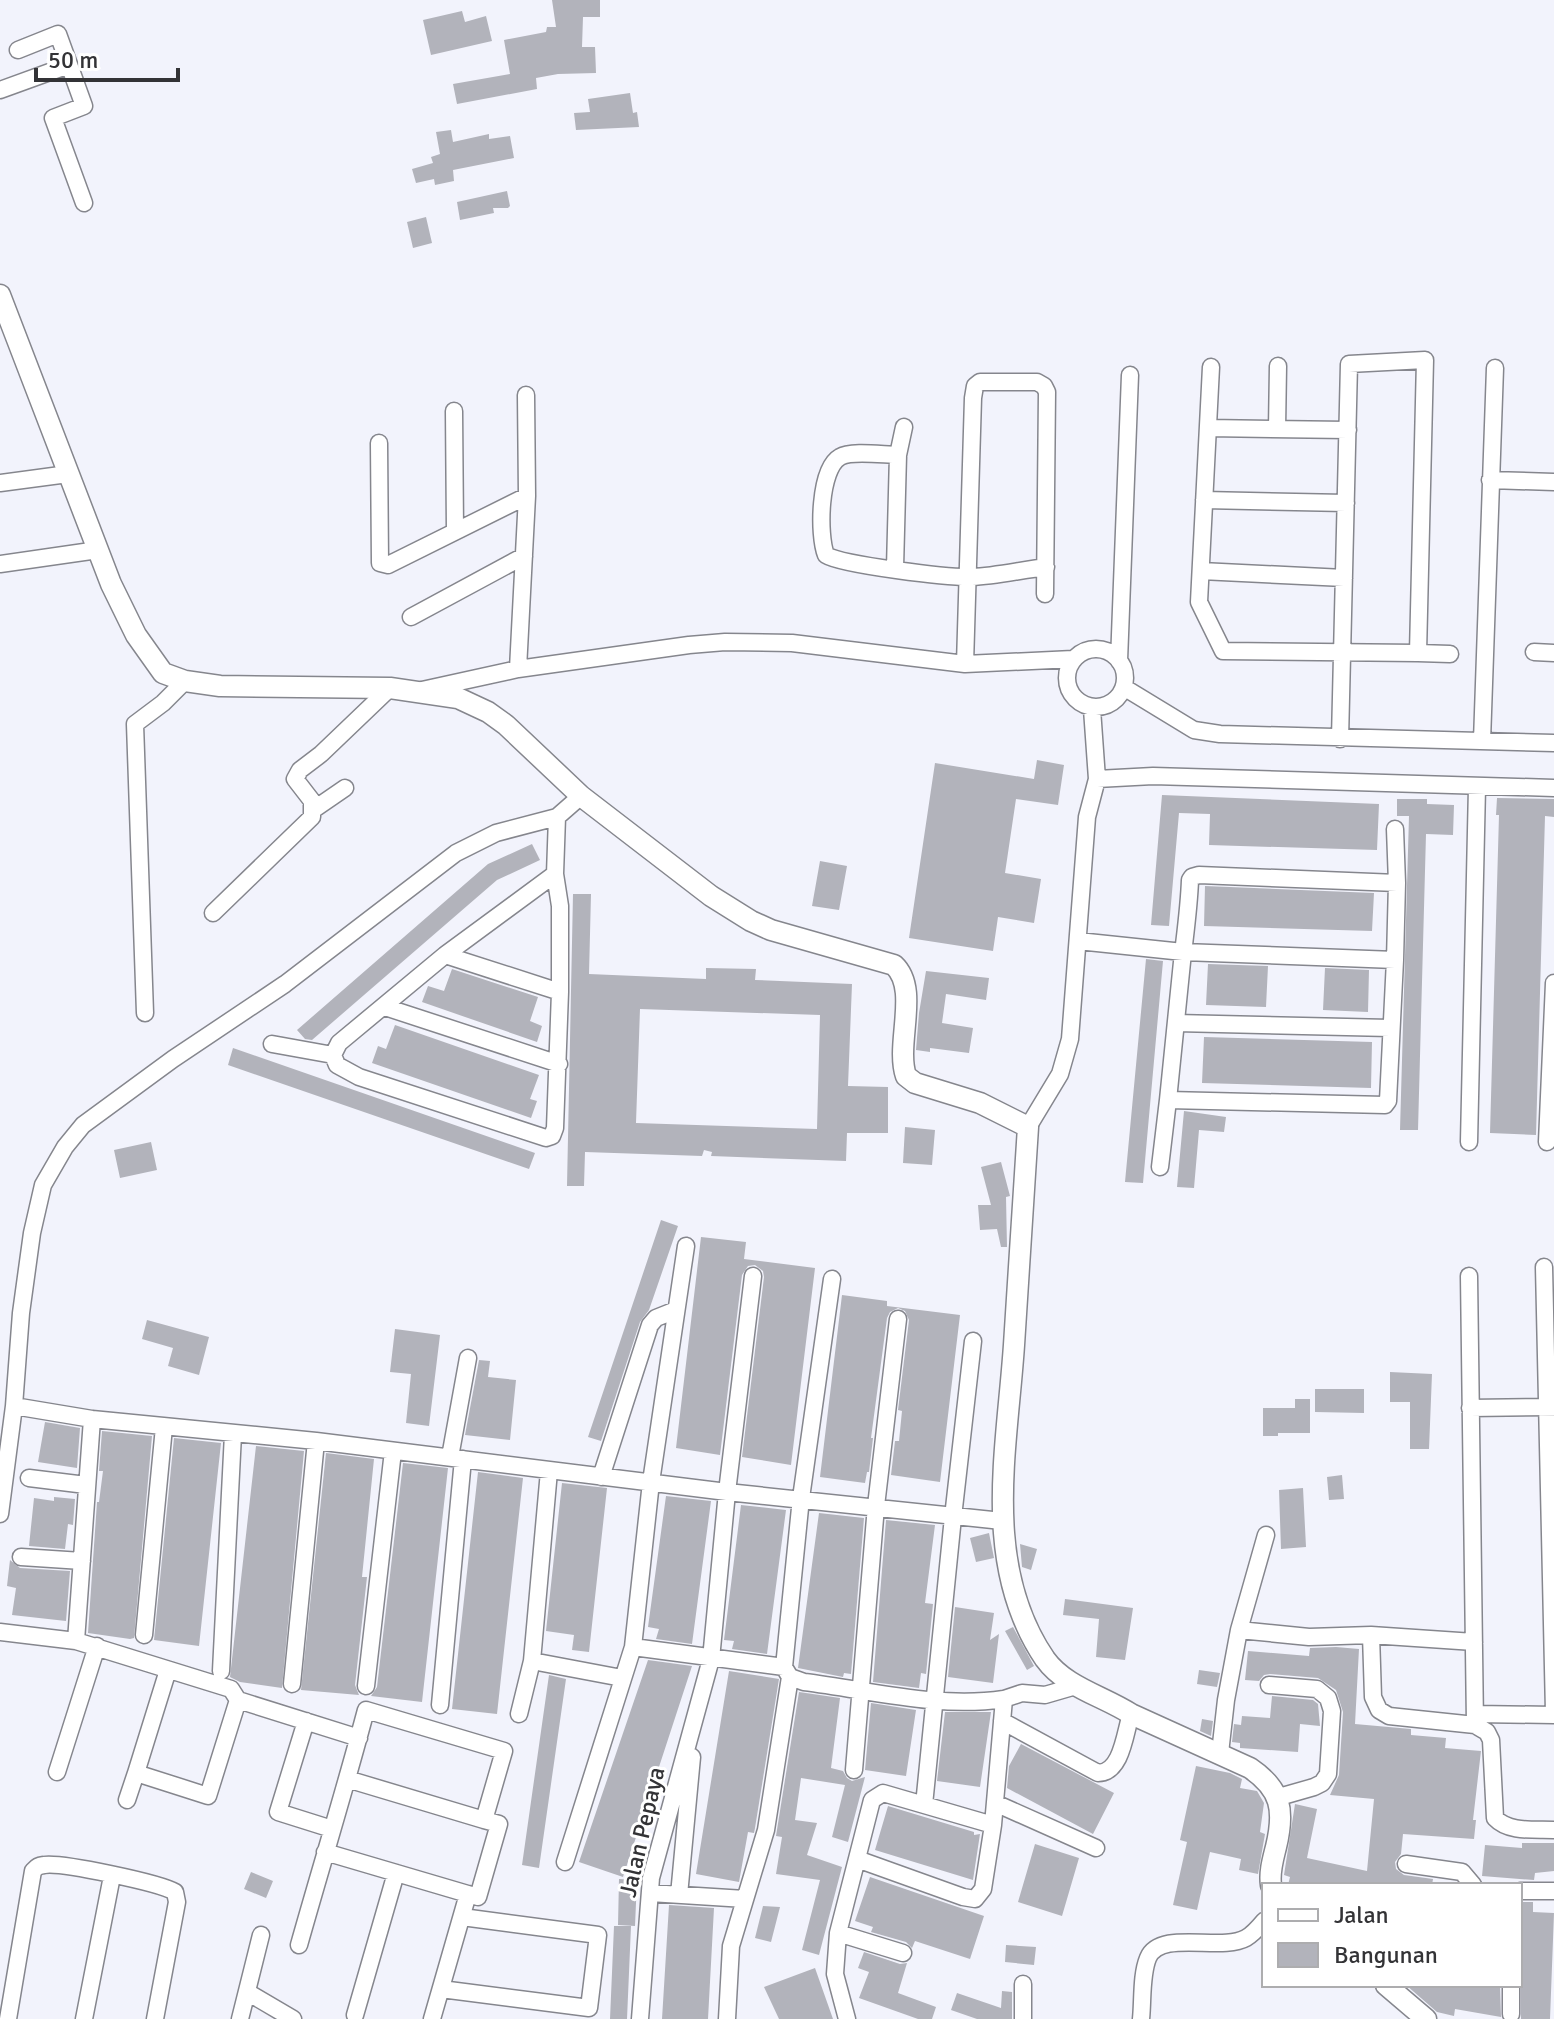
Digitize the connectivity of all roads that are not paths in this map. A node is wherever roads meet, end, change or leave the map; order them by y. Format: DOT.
graph roads {
  1 [pos="18,50"];
  2 [pos="69,65"];
  3 [pos="0,90"];
  4 [pos="84,203"];
  5 [pos="0,295"];
  6 [pos="1278,366"];
  7 [pos="1211,367"];
  8 [pos="1495,368"];
  9 [pos="1130,375"];
  10 [pos="526,395"];
  11 [pos="454,411"];
  12 [pos="904,427"];
  13 [pos="1208,428"];
  14 [pos="1277,429"];
  15 [pos="1348,430"];
  16 [pos="379,443"];
  17 [pos="898,455"];
  18 [pos="68,474"];
  19 [pos="1490,480"];
  20 [pos="1554,482"];
  21 [pos="0,483"];
  22 [pos="527,496"];
  23 [pos="1204,500"];
  24 [pos="1346,503"];
  25 [pos="455,531"];
  26 [pos="98,550"];
  27 [pos="524,556"];
  28 [pos="0,564"];
  29 [pos="1046,567"];
  30 [pos="895,568"];
  31 [pos="1201,571"];
  32 [pos="970,578"];
  33 [pos="1344,578"];
  34 [pos="1045,594"];
  35 [pos="411,617"];
  36 [pos="1534,652"];
  37 [pos="1418,653"];
  38 [pos="1554,653"];
  39 [pos="1342,654"];
  40 [pos="1450,654"];
  41 [pos="1073,659"];
  42 [pos="1119,661"];
  43 [pos="965,664"];
  44 [pos="518,669"];
  45 [pos="185,681"];
  46 [pos="390,688"];
  47 [pos="1125,688"];
  48 [pos="412,692"];
  49 [pos="1092,709"];
  50 [pos="1340,739"];
  51 [pos="1482,741"];
  52 [pos="1554,743"];
  53 [pos="1097,779"];
  54 [pos="1477,787"];
  55 [pos="345,788"];
  56 [pos="1554,788"];
  57 [pos="581,796"];
  58 [pos="313,810"];
  59 [pos="557,817"];
  60 [pos="1395,829"];
  61 [pos="555,874"];
  62 [pos="1397,883"];
  63 [pos="213,913"];
  64 [pos="1078,941"];
  65 [pos="1183,952"];
  66 [pos="445,955"];
  67 [pos="1395,960"];
  68 [pos="1554,983"];
  69 [pos="560,992"];
  70 [pos="385,1007"];
  71 [pos="145,1013"];
  72 [pos="1176,1023"];
  73 [pos="1390,1028"];
  74 [pos="272,1044"];
  75 [pos="333,1055"];
  76 [pos="559,1064"];
  77 [pos="1168,1100"];
  78 [pos="1028,1127"];
  79 [pos="1469,1142"];
  80 [pos="1547,1142"];
  81 [pos="1160,1167"];
  82 [pos="686,1246"];
  83 [pos="1544,1267"];
  84 [pos="753,1276"];
  85 [pos="1469,1276"];
  86 [pos="832,1279"];
  87 [pos="676,1310"];
  88 [pos="898,1319"];
  89 [pos="973,1341"];
  90 [pos="468,1358"];
  91 [pos="14,1406"];
  92 [pos="1551,1407"];
  93 [pos="1470,1408"];
  94 [pos="92,1419"];
  95 [pos="164,1427"];
  96 [pos="233,1434"];
  97 [pos="316,1441"];
  98 [pos="393,1451"];
  99 [pos="457,1458"];
  100 [pos="549,1471"];
  101 [pos="601,1477"];
  102 [pos="29,1478"];
  103 [pos="651,1482"];
  104 [pos="86,1485"];
  105 [pos="727,1492"];
  106 [pos="801,1498"];
  107 [pos="876,1506"];
  108 [pos="0,1514"];
  109 [pos="953,1517"];
  110 [pos="1002,1521"];
  111 [pos="1266,1535"];
  112 [pos="21,1557"];
  113 [pos="82,1561"];
  114 [pos="1239,1630"];
  115 [pos="0,1632"];
  116 [pos="144,1635"];
  117 [pos="1371,1635"];
  118 [pos="76,1641"];
  119 [pos="1474,1642"];
  120 [pos="97,1646"];
  121 [pos="633,1647"];
  122 [pos="711,1659"];
  123 [pos="532,1661"];
  124 [pos="168,1670"];
  125 [pos="221,1671"];
  126 [pos="787,1672"];
  127 [pos="622,1678"];
  128 [pos="292,1684"];
  129 [pos="1269,1685"];
  130 [pos="366,1686"];
  131 [pos="1076,1686"];
  132 [pos="860,1689"];
  133 [pos="1004,1699"];
  134 [pos="238,1700"];
  135 [pos="935,1701"];
  136 [pos="440,1705"];
  137 [pos="697,1712"];
  138 [pos="1554,1713"];
  139 [pos="519,1714"];
  140 [pos="1131,1714"];
  141 [pos="1475,1719"];
  142 [pos="306,1721"];
  143 [pos="1002,1721"];
  144 [pos="359,1738"];
  145 [pos="1220,1753"];
  146 [pos="854,1770"];
  147 [pos="57,1772"];
  148 [pos="136,1773"];
  149 [pos="347,1779"];
  150 [pos="1279,1797"];
  151 [pos="127,1800"];
  152 [pos="995,1803"];
  153 [pos="924,1805"];
  154 [pos="484,1820"];
  155 [pos="993,1825"];
  156 [pos="332,1829"];
  157 [pos="1554,1830"];
  158 [pos="1096,1848"];
  159 [pos="325,1852"];
  160 [pos="857,1859"];
  161 [pos="565,1862"];
  162 [pos="1406,1864"];
  163 [pos="396,1873"];
  164 [pos="112,1876"];
  165 [pos="1271,1883"];
  166 [pos="1471,1883"];
  167 [pos="1522,1891"];
  168 [pos="1554,1891"];
  169 [pos="650,1893"];
  170 [pos="468,1894"];
  171 [pos="679,1895"];
  172 [pos="745,1899"];
  173 [pos="462,1917"];
  174 [pos="1262,1923"];
  175 [pos="838,1933"];
  176 [pos="261,1935"];
  177 [pos="299,1945"];
  178 [pos="903,1953"];
  179 [pos="1023,1984"];
  180 [pos="1392,1987"];
  181 [pos="1511,1987"];
  182 [pos="441,1989"];
  183 [pos="247,1992"];
  184 [pos="564,2012"];
  185 [pos="1511,2014"];
  186 [pos="355,2015"];
  187 [pos="848,2018"];
  188 [pos="8,2019"];
  189 [pos="84,2019"];
  190 [pos="155,2019"];
  191 [pos="240,2019"];
  192 [pos="293,2019"];
  193 [pos="432,2019"];
  194 [pos="640,2019"];
  195 [pos="727,2019"];
  196 [pos="1023,2019"];
  197 [pos="1141,2019"];
  198 [pos="1426,2019"];
  1 -- 2 [label="street"];
  2 -- 3 [label="street"];
  2 -- 4 [label="street"];
  5 -- 18 [label="street"];
  6 -- 14 [label="street"];
  7 -- 13 [label="street"];
  8 -- 19 [label="street"];
  9 -- 42 [label="street"];
  10 -- 22 [label="street"];
  11 -- 25 [label="street"];
  12 -- 17 [label="street"];
  13 -- 14 [label="street"];
  13 -- 23 [label="street"];
  14 -- 15 [label="street"];
  15 -- 24 [label="street"];
  15 -- 37 [label="street"];
  16 -- 25 [label="street"];
  17 -- 30 [label="street"];
  17 -- 30 [label="street"];
  18 -- 21 [label="street"];
  18 -- 26 [label="street"];
  19 -- 20 [label="street"];
  19 -- 51 [label="street"];
  22 -- 25 [label="street"];
  22 -- 27 [label="street"];
  23 -- 24 [label="street"];
  23 -- 31 [label="street"];
  24 -- 33 [label="street"];
  26 -- 28 [label="street"];
  26 -- 45 [label="street"];
  27 -- 35 [label="street"];
  27 -- 44 [label="street"];
  29 -- 32 [label="street"];
  29 -- 32 [label="street"];
  29 -- 34 [label="street"];
  30 -- 32 [label="street"];
  31 -- 33 [label="street"];
  31 -- 39 [label="street"];
  32 -- 43 [label="street"];
  33 -- 39 [label="street"];
  36 -- 38 [label="street"];
  37 -- 39 [label="street"];
  37 -- 40 [label="street"];
  39 -- 50 [label="street"];
  41 -- 42 [label="street"];
  41 -- 43 [label="street"];
  41 -- 49 [label="street"];
  42 -- 47 [label="street"];
  43 -- 44 [label="street"];
  44 -- 48 [label="street"];
  45 -- 46 [label="street"];
  45 -- 71 [label="street"];
  46 -- 48 [label="street"];
  46 -- 58 [label="street"];
  47 -- 49 [label="street"];
  47 -- 50 [label="street"];
  48 -- 57 [label="street"];
  49 -- 53 [label="street"];
  50 -- 51 [label="street"];
  51 -- 52 [label="street"];
  53 -- 54 [label="street"];
  53 -- 64 [label="street"];
  54 -- 56 [label="street"];
  54 -- 79 [label="street"];
  55 -- 58 [label="street"];
  57 -- 59 [label="street"];
  57 -- 78 [label="street"];
  58 -- 63 [label="street"];
  59 -- 61 [label="street"];
  59 -- 91 [label="street"];
  60 -- 62 [label="street"];
  61 -- 66 [label="street"];
  61 -- 69 [label="street"];
  62 -- 65 [label="street"];
  62 -- 67 [label="street"];
  64 -- 65 [label="street"];
  64 -- 78 [label="street"];
  65 -- 67 [label="street"];
  65 -- 72 [label="street"];
  66 -- 69 [label="street"];
  66 -- 70 [label="street"];
  67 -- 73 [label="street"];
  68 -- 80 [label="street"];
  69 -- 76 [label="street"];
  70 -- 75 [label="street"];
  70 -- 76 [label="street"];
  72 -- 73 [label="street"];
  72 -- 77 [label="street"];
  73 -- 77 [label="street"];
  74 -- 75 [label="street"];
  75 -- 76 [label="street"];
  77 -- 81 [label="street"];
  78 -- 110 [label="street"];
  82 -- 87 [label="street"];
  83 -- 92 [label="street"];
  84 -- 105 [label="street, Jalan Pepaya"];
  85 -- 93 [label="street"];
  86 -- 106 [label="street"];
  87 -- 101 [label="street"];
  87 -- 103 [label="street"];
  88 -- 107 [label="street"];
  89 -- 109 [label="street"];
  90 -- 99 [label="street"];
  91 -- 94 [label="street"];
  91 -- 108 [label="street"];
  92 -- 93 [label="street"];
  92 -- 138 [label="street"];
  93 -- 119 [label="street"];
  94 -- 95 [label="street"];
  94 -- 104 [label="street"];
  95 -- 96 [label="street"];
  95 -- 116 [label="street"];
  96 -- 97 [label="street"];
  96 -- 125 [label="street"];
  97 -- 98 [label="street"];
  97 -- 128 [label="street"];
  98 -- 99 [label="street"];
  98 -- 130 [label="street"];
  99 -- 100 [label="street"];
  99 -- 136 [label="street"];
  100 -- 101 [label="street"];
  100 -- 123 [label="street"];
  101 -- 103 [label="street"];
  102 -- 104 [label="street"];
  103 -- 105 [label="street"];
  103 -- 121 [label="street"];
  104 -- 113 [label="street"];
  105 -- 106 [label="street"];
  105 -- 122 [label="street, Jalan Pepaya"];
  106 -- 107 [label="street"];
  106 -- 126 [label="street"];
  107 -- 109 [label="street"];
  107 -- 132 [label="street"];
  109 -- 110 [label="street"];
  109 -- 135 [label="street"];
  110 -- 131 [label="street"];
  111 -- 114 [label="street"];
  112 -- 113 [label="street"];
  113 -- 118 [label="street"];
  114 -- 117 [label="street"];
  114 -- 145 [label="street"];
  115 -- 118 [label="street"];
  117 -- 119 [label="street"];
  117 -- 141 [label="street"];
  118 -- 120 [label="street"];
  119 -- 141 [label="street"];
  120 -- 124 [label="street"];
  120 -- 147 [label="street"];
  121 -- 122 [label="street"];
  121 -- 127 [label="street"];
  122 -- 126 [label="street"];
  122 -- 137 [label="street, Jalan Pepaya"];
  123 -- 127 [label="street"];
  123 -- 139 [label="street"];
  124 -- 134 [label="street"];
  124 -- 148 [label="street"];
  126 -- 132 [label="street"];
  126 -- 172 [label="street"];
  127 -- 161 [label="street"];
  129 -- 150 [label="street"];
  131 -- 133 [label="street"];
  131 -- 140 [label="street"];
  132 -- 135 [label="street"];
  132 -- 146 [label="street"];
  133 -- 135 [label="street"];
  133 -- 143 [label="street"];
  134 -- 142 [label="street"];
  134 -- 148 [label="street"];
  135 -- 153 [label="street"];
  137 -- 169 [label="street, Jalan Pepaya"];
  137 -- 171 [label="street"];
  138 -- 141 [label="street"];
  140 -- 143 [label="street"];
  140 -- 145 [label="street"];
  141 -- 157 [label="street"];
  142 -- 144 [label="street"];
  142 -- 156 [label="street"];
  143 -- 152 [label="street"];
  144 -- 149 [label="street"];
  144 -- 154 [label="street"];
  145 -- 150 [label="street"];
  148 -- 151 [label="street"];
  149 -- 154 [label="street"];
  149 -- 156 [label="street"];
  150 -- 165 [label="street"];
  152 -- 155 [label="street"];
  152 -- 158 [label="street"];
  153 -- 155 [label="street"];
  153 -- 160 [label="street"];
  154 -- 170 [label="street"];
  155 -- 160 [label="street"];
  156 -- 159 [label="street"];
  159 -- 163 [label="street"];
  159 -- 177 [label="street"];
  160 -- 175 [label="street"];
  162 -- 166 [label="street"];
  163 -- 170 [label="street"];
  163 -- 186 [label="street"];
  164 -- 188 [label="street"];
  164 -- 189 [label="street"];
  164 -- 190 [label="street"];
  167 -- 168 [label="street"];
  169 -- 171 [label="street"];
  169 -- 194 [label="street, Jalan Pepaya"];
  170 -- 173 [label="street"];
  171 -- 172 [label="street"];
  172 -- 195 [label="street"];
  173 -- 182 [label="street"];
  173 -- 184 [label="street"];
  174 -- 197 [label="street"];
  175 -- 178 [label="street"];
  175 -- 187 [label="street"];
  176 -- 183 [label="street"];
  179 -- 196 [label="street"];
  180 -- 198 [label="street"];
  181 -- 185 [label="street"];
  182 -- 184 [label="street"];
  182 -- 193 [label="street"];
  183 -- 191 [label="street"];
  183 -- 192 [label="street"];
}
